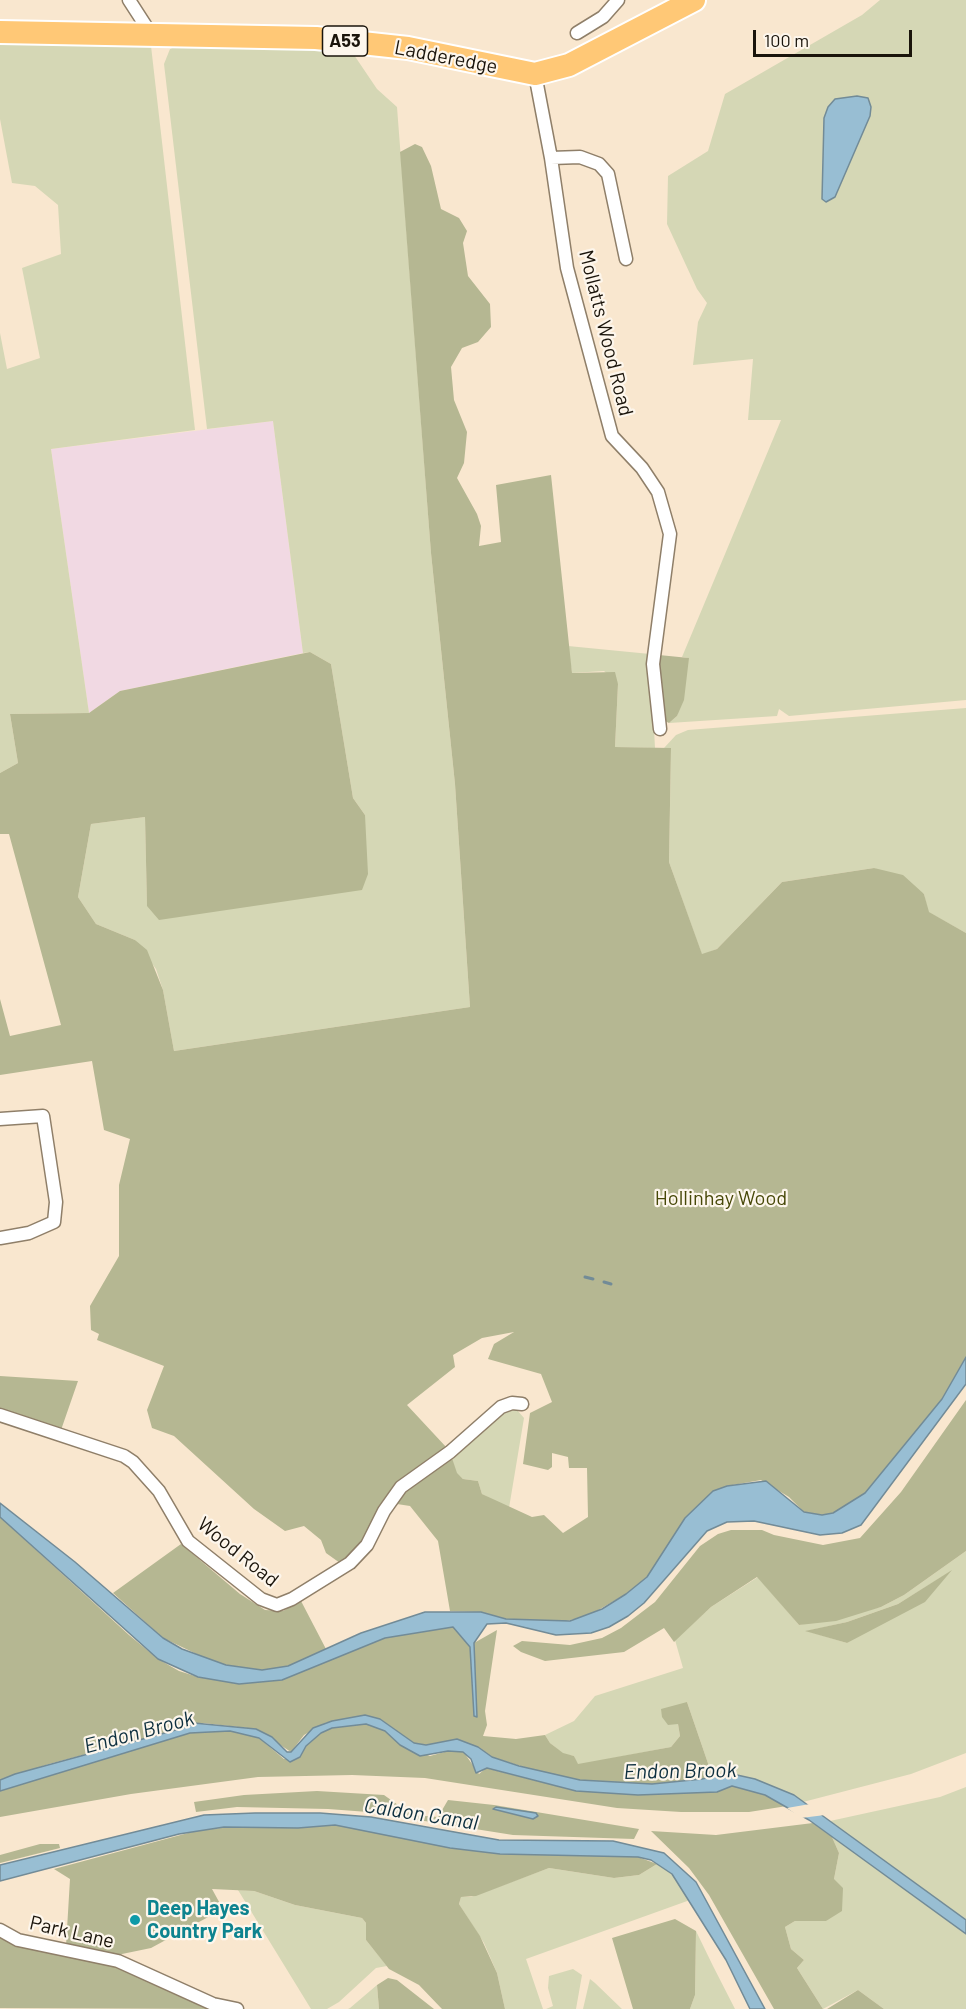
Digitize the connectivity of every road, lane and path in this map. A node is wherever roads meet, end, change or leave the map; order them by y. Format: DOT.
graph roads {
  1 [pos="129,0"];
  2 [pos="618,0"];
  3 [pos="694,0"];
  4 [pos="0,32"];
  5 [pos="578,33"];
  6 [pos="152,34"];
  7 [pos="535,74"];
  8 [pos="551,158"];
  9 [pos="626,259"];
  10 [pos="660,729"];
  11 [pos="0,1119"];
  12 [pos="0,1238"];
  13 [pos="522,1404"];
  14 [pos="0,1415"];
  15 [pos="0,1930"];
  16 [pos="237,2009"];
  1 -- 6 [label="street"];
  2 -- 5 [label="street"];
  3 -- 7 [label="highway, Ladderedge / A53"];
  4 -- 6 [label="highway, Ladderedge / A53"];
  6 -- 7 [label="highway, Ladderedge / A53"];
  7 -- 8 [label="street, Mollatts Wood Road"];
  8 -- 9 [label="street"];
  8 -- 10 [label="street, Mollatts Wood Road"];
  11 -- 12 [label="street"];
  13 -- 14 [label="street, Wood Road"];
  15 -- 16 [label="street, Park Lane"];
}
